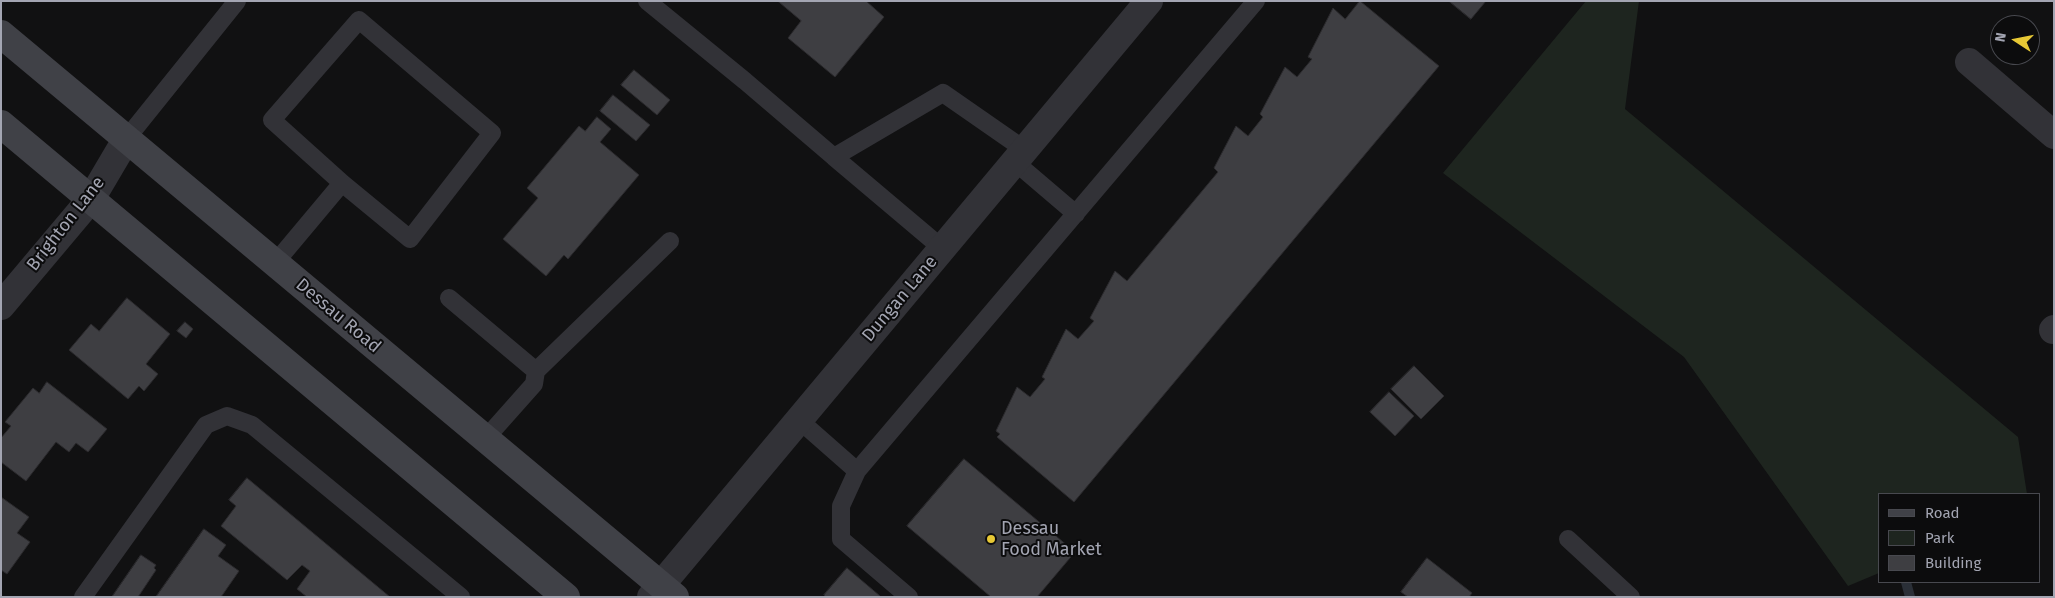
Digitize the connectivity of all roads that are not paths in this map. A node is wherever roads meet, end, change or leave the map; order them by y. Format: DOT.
graph roads {
  1 [pos="237,1"];
  2 [pos="647,1"];
  3 [pos="1149,1"];
  4 [pos="1256,1"];
  5 [pos="1,34"];
  6 [pos="1969,62"];
  7 [pos="1,124"];
  8 [pos="2054,135"];
  9 [pos="127,138"];
  10 [pos="1020,156"];
  11 [pos="834,157"];
  12 [pos="342,183"];
  13 [pos="91,199"];
  14 [pos="1076,214"];
  15 [pos="670,241"];
  16 [pos="942,249"];
  17 [pos="275,263"];
  18 [pos="449,298"];
  19 [pos="1,306"];
  20 [pos="536,371"];
  21 [pos="799,420"];
  22 [pos="486,438"];
  23 [pos="857,471"];
  24 [pos="1568,539"];
  25 [pos="663,593"];
  26 [pos="83,597"];
  27 [pos="461,597"];
  28 [pos="566,597"];
  29 [pos="909,597"];
  30 [pos="1631,597"];
  1 -- 9 [label="lane"];
  2 -- 11 [label="lane"];
  3 -- 10 [label="street, Dungan Lane"];
  4 -- 14 [label="lane"];
  5 -- 9 [label="main road, Dessau Road"];
  6 -- 8 [label="street"];
  7 -- 13 [label="main road"];
  9 -- 13 [label="street, Brighton Lane"];
  9 -- 17 [label="main road, Dessau Road"];
  10 -- 11 [label="lane"];
  10 -- 14 [label="lane"];
  10 -- 16 [label="street, Dungan Lane"];
  11 -- 16 [label="lane"];
  12 -- 12 [label="lane"];
  12 -- 17 [label="lane"];
  13 -- 19 [label="street, Brighton Lane"];
  13 -- 28 [label="main road"];
  14 -- 23 [label="lane"];
  15 -- 20 [label="lane"];
  16 -- 21 [label="street, Dungan Lane"];
  17 -- 22 [label="main road, Dessau Road"];
  18 -- 20 [label="lane"];
  20 -- 22 [label="lane"];
  21 -- 23 [label="lane"];
  21 -- 25 [label="street, Dungan Lane"];
  22 -- 25 [label="main road, Dessau Road"];
  23 -- 29 [label="lane"];
  24 -- 30 [label="lane"];
  26 -- 27 [label="lane"];
}
